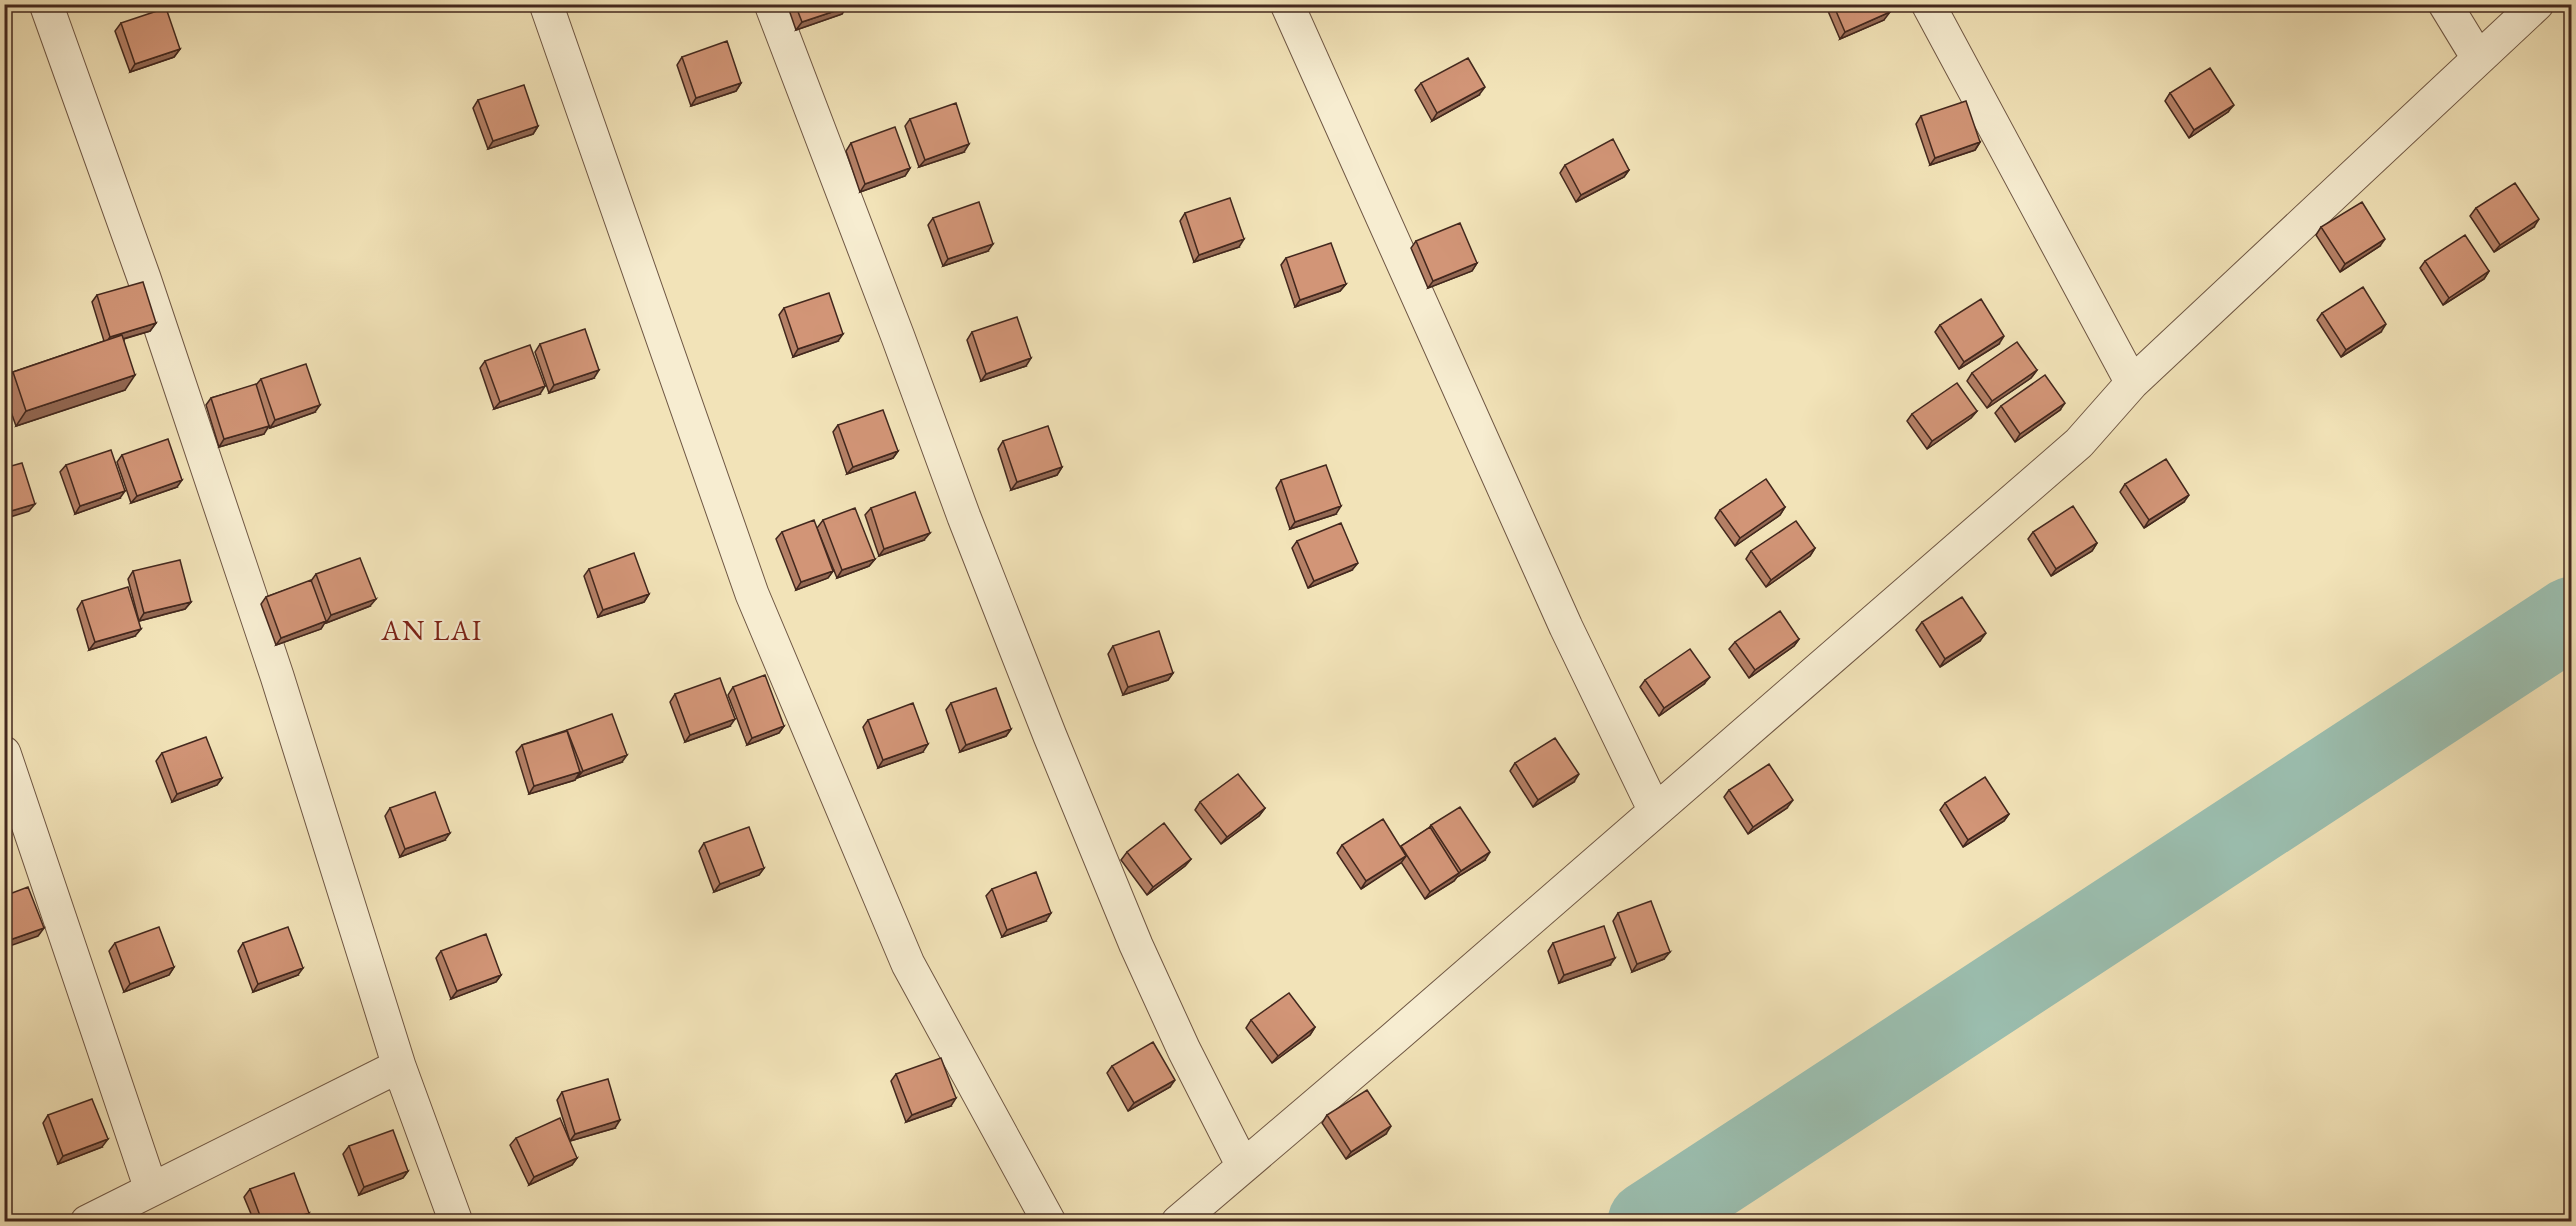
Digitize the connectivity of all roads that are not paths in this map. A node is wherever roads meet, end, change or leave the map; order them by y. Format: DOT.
graph roads {
  1 [pos="46,4"];
  2 [pos="546,4"];
  3 [pos="771,4"];
  4 [pos="1287,4"];
  5 [pos="1928,4"];
  6 [pos="2445,4"];
  7 [pos="2537,4"];
  8 [pos="2478,58"];
  9 [pos="2132,383"];
  10 [pos="4,753"];
  11 [pos="1655,811"];
  12 [pos="399,1066"];
  13 [pos="1244,1166"];
  14 [pos="151,1189"];
  15 [pos="87,1221"];
  16 [pos="456,1221"];
  17 [pos="1049,1221"];
  18 [pos="1178,1221"];
  1 -- 12 [label="street"];
  2 -- 17 [label="street"];
  3 -- 13 [label="street"];
  4 -- 11 [label="street"];
  5 -- 9 [label="street"];
  6 -- 8 [label="street"];
  7 -- 8 [label="street"];
  8 -- 9 [label="street"];
  9 -- 11 [label="street"];
  10 -- 14 [label="street"];
  11 -- 13 [label="street"];
  12 -- 14 [label="street"];
  12 -- 16 [label="street"];
  13 -- 18 [label="street"];
  14 -- 15 [label="street"];
}
